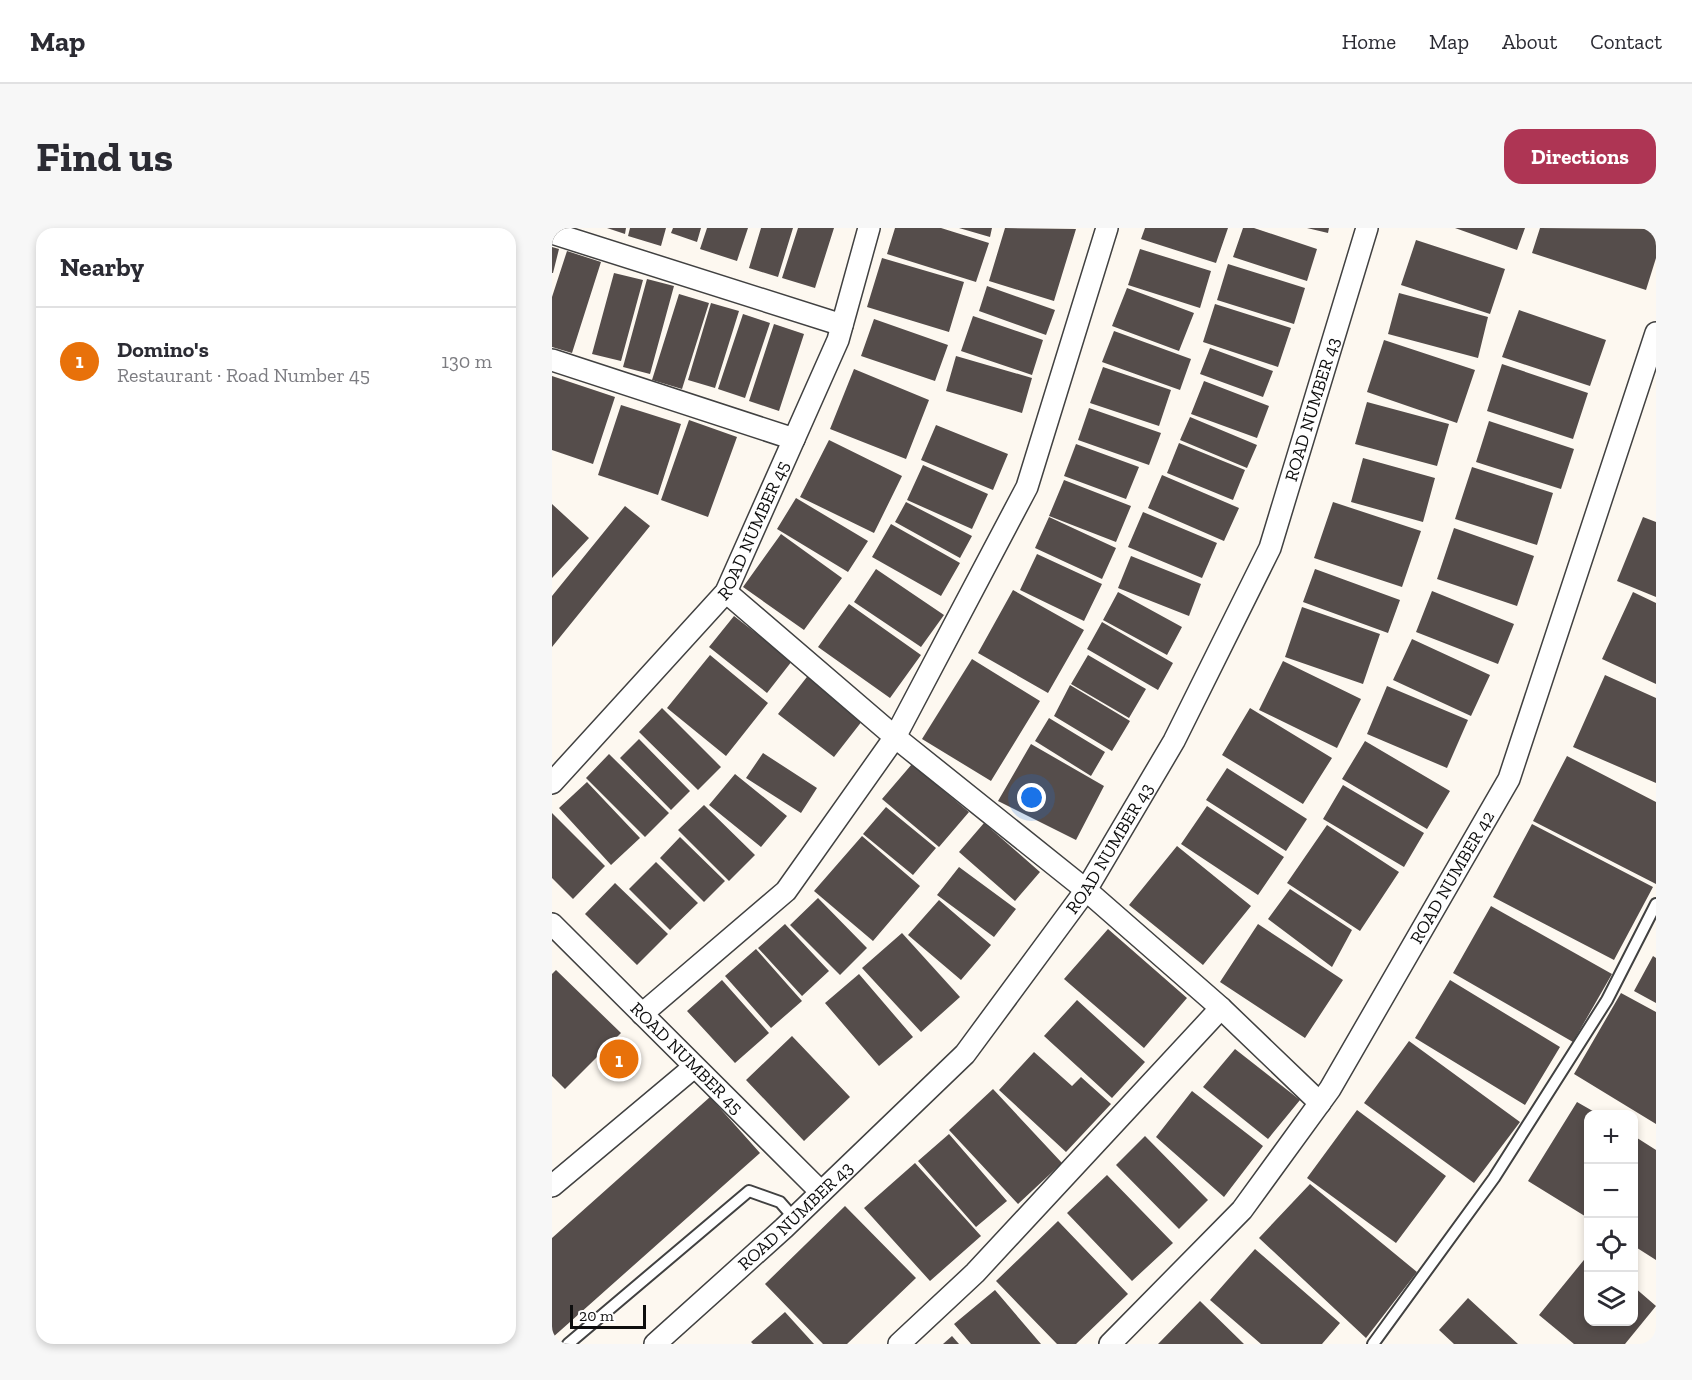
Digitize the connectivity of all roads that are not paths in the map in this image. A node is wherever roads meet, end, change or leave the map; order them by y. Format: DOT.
graph roads {
  1 [pos="869,228"];
  2 [pos="1107,228"];
  3 [pos="1367,228"];
  4 [pos="552,233"];
  5 [pos="842,325"];
  6 [pos="1656,333"];
  7 [pos="552,360"];
  8 [pos="794,439"];
  9 [pos="726,592"];
  10 [pos="895,737"];
  11 [pos="552,783"];
  12 [pos="1086,890"];
  13 [pos="1656,904"];
  14 [pos="552,924"];
  15 [pos="1221,1008"];
  16 [pos="642,1014"];
  17 [pos="694,1067"];
  18 [pos="1320,1103"];
  19 [pos="552,1186"];
  20 [pos="821,1192"];
  21 [pos="794,1218"];
  22 [pos="568,1344"];
  23 [pos="656,1344"];
  24 [pos="899,1344"];
  25 [pos="1110,1344"];
  26 [pos="1373,1344"];
  1 -- 5 [label="street, ROAD NUMBER 45"];
  2 -- 10 [label="street"];
  3 -- 12 [label="street, ROAD NUMBER 43"];
  4 -- 5 [label="street"];
  5 -- 8 [label="street, ROAD NUMBER 45"];
  6 -- 18 [label="street, ROAD NUMBER 42"];
  7 -- 8 [label="street"];
  8 -- 9 [label="street, ROAD NUMBER 45"];
  9 -- 10 [label="street"];
  9 -- 11 [label="street, ROAD NUMBER 45"];
  10 -- 12 [label="street"];
  10 -- 16 [label="street"];
  12 -- 15 [label="street"];
  12 -- 20 [label="street, ROAD NUMBER 43"];
  13 -- 26 [label="lane"];
  14 -- 16 [label="street, ROAD NUMBER 45"];
  15 -- 18 [label="street"];
  15 -- 24 [label="street"];
  16 -- 17 [label="street, ROAD NUMBER 45"];
  17 -- 19 [label="street"];
  17 -- 20 [label="street, ROAD NUMBER 45"];
  18 -- 25 [label="street, ROAD NUMBER 42"];
  20 -- 21 [label="street, ROAD NUMBER 43"];
  21 -- 22 [label="lane"];
  21 -- 23 [label="street, ROAD NUMBER 43"];
}
